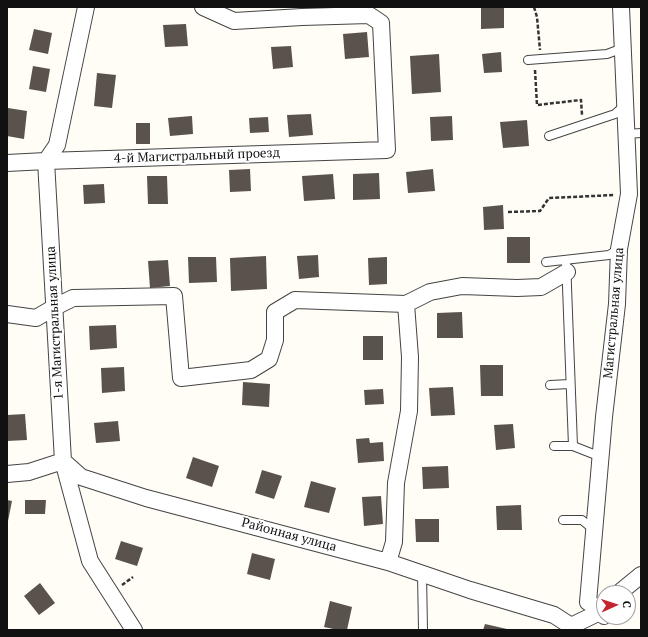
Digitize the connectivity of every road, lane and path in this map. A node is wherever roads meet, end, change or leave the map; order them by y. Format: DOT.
graph roads {
  1 [pos="86,7"];
  2 [pos="203,7"];
  3 [pos="534,7"];
  4 [pos="621,7"];
  5 [pos="302,12"];
  6 [pos="623,48"];
  7 [pos="534,59"];
  8 [pos="625,105"];
  9 [pos="582,125"];
  10 [pos="634,134"];
  11 [pos="549,136"];
  12 [pos="46,161"];
  13 [pos="7,163"];
  14 [pos="629,194"];
  15 [pos="641,205"];
  16 [pos="508,212"];
  17 [pos="619,249"];
  18 [pos="546,262"];
  19 [pos="566,266"];
  20 [pos="406,304"];
  21 [pos="55,307"];
  22 [pos="7,314"];
  23 [pos="570,384"];
  24 [pos="550,385"];
  25 [pos="554,446"];
  26 [pos="572,446"];
  27 [pos="601,457"];
  28 [pos="63,461"];
  29 [pos="7,474"];
  30 [pos="563,520"];
  31 [pos="594,531"];
  32 [pos="388,562"];
  33 [pos="422,574"];
  34 [pos="641,575"];
  35 [pos="629,585"];
  36 [pos="596,608"];
  37 [pos="596,616"];
  38 [pos="571,628"];
  39 [pos="134,630"];
  40 [pos="423,630"];
  1 -- 12 [label="street"];
  2 -- 5 [label="street"];
  3 -- 7 [label="path"];
  4 -- 6 [label="street, Магистральная улица"];
  5 -- 12 [label="street, 4-й Магистральный проезд"];
  6 -- 7 [label="lane"];
  6 -- 8 [label="street, Магистральная улица"];
  7 -- 9 [label="path"];
  8 -- 9 [label="lane"];
  8 -- 10 [label="street, Магистральная улица"];
  9 -- 11 [label="lane"];
  10 -- 14 [label="street, Магистральная улица"];
  12 -- 13 [label="street, 4-й Магистральный проезд"];
  12 -- 21 [label="street, 1-я Магистральная улица"];
  14 -- 15 [label="street"];
  14 -- 16 [label="path"];
  14 -- 17 [label="street, Магистральная улица"];
  17 -- 19 [label="lane"];
  17 -- 27 [label="street, Магистральная улица"];
  18 -- 19 [label="lane"];
  19 -- 20 [label="street"];
  19 -- 23 [label="lane"];
  20 -- 21 [label="street"];
  20 -- 32 [label="street"];
  21 -- 22 [label="street"];
  21 -- 28 [label="street, 1-я Магистральная улица"];
  23 -- 24 [label="lane"];
  23 -- 26 [label="lane"];
  25 -- 26 [label="lane"];
  26 -- 27 [label="lane"];
  27 -- 31 [label="street, Магистральная улица"];
  28 -- 29 [label="street"];
  28 -- 32 [label="street, Районная улица"];
  28 -- 39 [label="street, 1-я Магистральная улица"];
  30 -- 31 [label="lane"];
  31 -- 36 [label="street, Магистральная улица"];
  32 -- 33 [label="street, Районная улица"];
  33 -- 38 [label="street, Районная улица"];
  33 -- 40 [label="lane"];
  34 -- 35 [label="street"];
  37 -- 38 [label="street"];
}
